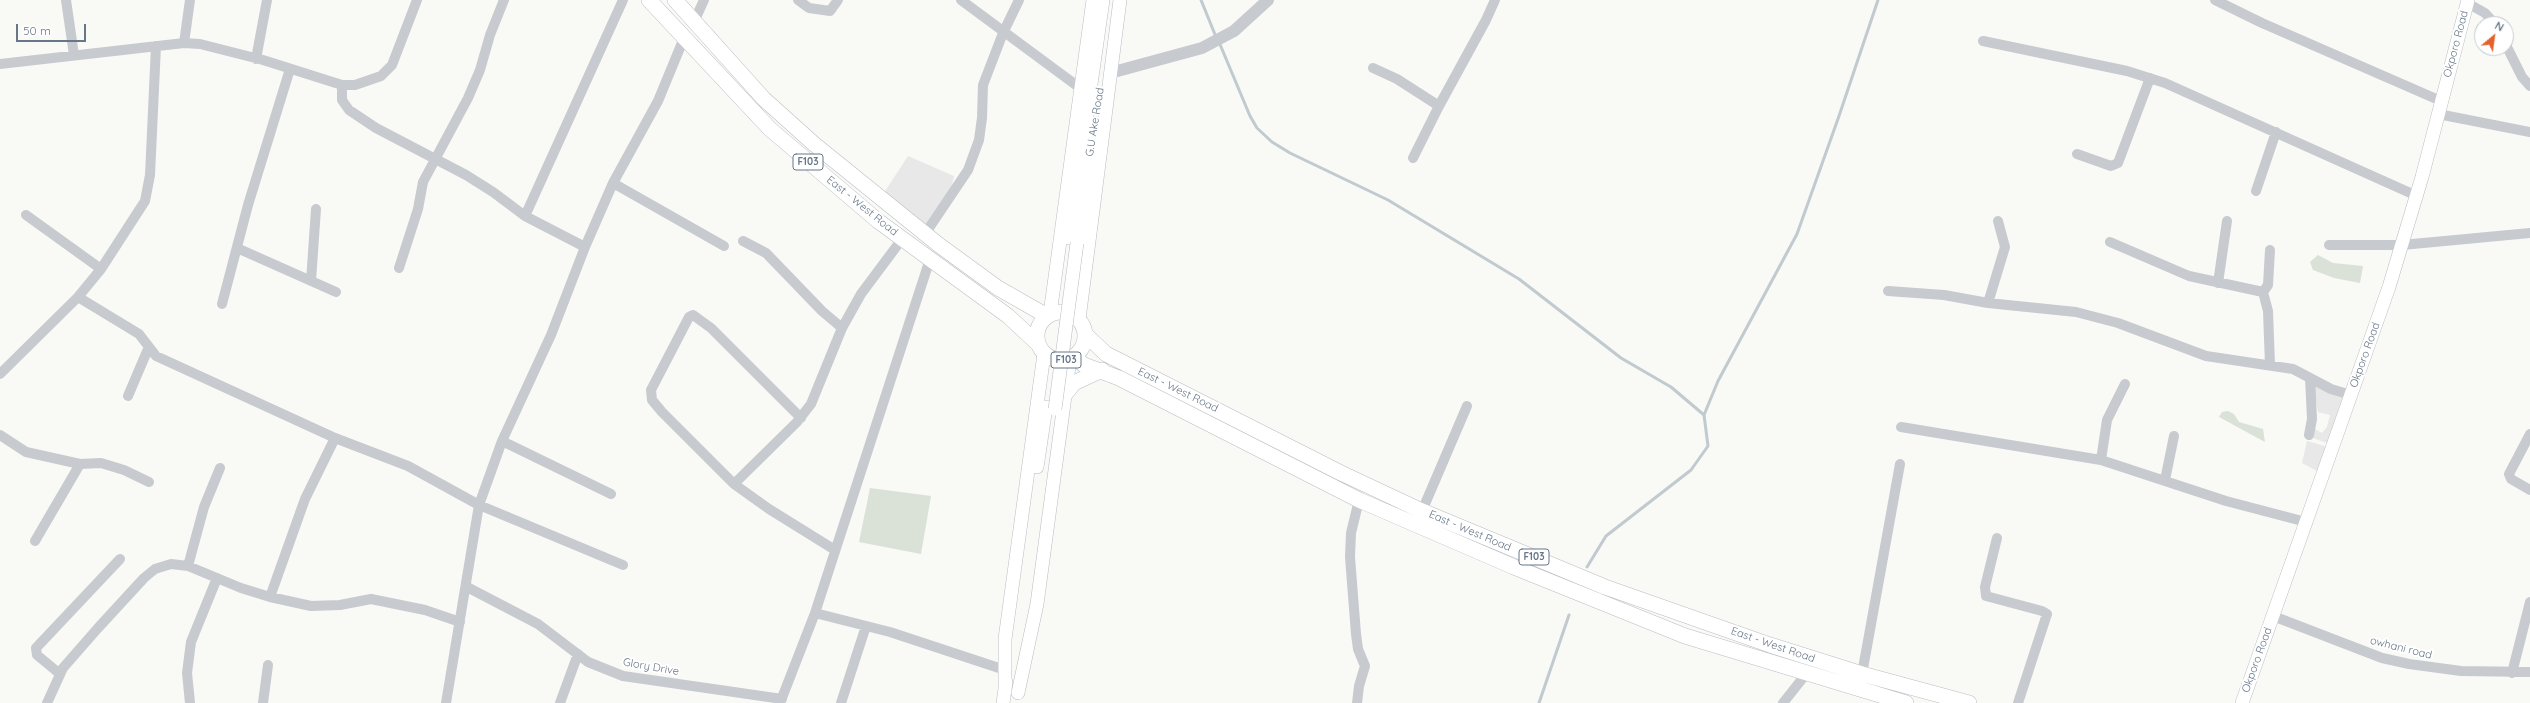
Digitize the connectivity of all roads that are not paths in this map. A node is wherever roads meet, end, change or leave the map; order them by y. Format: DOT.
graph roads {
  1 [pos="66,0"];
  2 [pos="190,0"];
  3 [pos="267,0"];
  4 [pos="417,0"];
  5 [pos="504,0"];
  6 [pos="623,0"];
  7 [pos="649,0"];
  8 [pos="675,0"];
  9 [pos="704,0"];
  10 [pos="798,0"];
  11 [pos="838,0"];
  12 [pos="961,0"];
  13 [pos="1019,0"];
  14 [pos="1093,0"];
  15 [pos="1103,0"];
  16 [pos="1114,0"];
  17 [pos="1120,0"];
  18 [pos="1268,0"];
  19 [pos="1494,0"];
  20 [pos="2215,0"];
  21 [pos="2468,2"];
  22 [pos="2488,16"];
  23 [pos="694,22"];
  24 [pos="1003,33"];
  25 [pos="684,38"];
  26 [pos="1983,41"];
  27 [pos="184,43"];
  28 [pos="156,46"];
  29 [pos="74,55"];
  30 [pos="2512,56"];
  31 [pos="256,59"];
  32 [pos="0,64"];
  33 [pos="1373,68"];
  34 [pos="290,69"];
  35 [pos="1110,73"];
  36 [pos="2150,78"];
  37 [pos="342,84"];
  38 [pos="2530,86"];
  39 [pos="1080,88"];
  40 [pos="1439,106"];
  41 [pos="2440,107"];
  42 [pos="2276,132"];
  43 [pos="2530,132"];
  44 [pos="2077,154"];
  45 [pos="1413,158"];
  46 [pos="434,160"];
  47 [pos="613,183"];
  48 [pos="2256,191"];
  49 [pos="2416,196"];
  50 [pos="316,209"];
  51 [pos="26,215"];
  52 [pos="524,216"];
  53 [pos="1998,221"];
  54 [pos="2226,221"];
  55 [pos="2530,233"];
  56 [pos="925,234"];
  57 [pos="902,239"];
  58 [pos="743,240"];
  59 [pos="1072,242"];
  60 [pos="2110,242"];
  61 [pos="2402,245"];
  62 [pos="724,246"];
  63 [pos="2328,246"];
  64 [pos="585,247"];
  65 [pos="237,248"];
  66 [pos="2270,250"];
  67 [pos="930,260"];
  68 [pos="399,268"];
  69 [pos="101,269"];
  70 [pos="311,281"];
  71 [pos="2218,283"];
  72 [pos="1888,291"];
  73 [pos="336,292"];
  74 [pos="2263,292"];
  75 [pos="78,297"];
  76 [pos="1988,303"];
  77 [pos="222,304"];
  78 [pos="1048,315"];
  79 [pos="1079,319"];
  80 [pos="842,328"];
  81 [pos="1086,335"];
  82 [pos="148,349"];
  83 [pos="1041,349"];
  84 [pos="1072,358"];
  85 [pos="2270,365"];
  86 [pos="1102,370"];
  87 [pos="0,374"];
  88 [pos="2310,378"];
  89 [pos="2125,384"];
  90 [pos="1066,393"];
  91 [pos="2351,395"];
  92 [pos="128,396"];
  93 [pos="1468,406"];
  94 [pos="1050,408"];
  95 [pos="801,418"];
  96 [pos="1901,427"];
  97 [pos="2530,434"];
  98 [pos="0,435"];
  99 [pos="2309,435"];
  100 [pos="2174,436"];
  101 [pos="335,438"];
  102 [pos="502,441"];
  103 [pos="2101,460"];
  104 [pos="80,464"];
  105 [pos="1900,464"];
  106 [pos="220,468"];
  107 [pos="2165,480"];
  108 [pos="149,482"];
  109 [pos="734,484"];
  110 [pos="2530,490"];
  111 [pos="611,494"];
  112 [pos="1359,500"];
  113 [pos="479,505"];
  114 [pos="1422,511"];
  115 [pos="2306,522"];
  116 [pos="1997,538"];
  117 [pos="36,541"];
  118 [pos="835,550"];
  119 [pos="120,559"];
  120 [pos="624,565"];
  121 [pos="188,566"];
  122 [pos="217,578"];
  123 [pos="467,587"];
  124 [pos="270,597"];
  125 [pos="2530,602"];
  126 [pos="816,613"];
  127 [pos="2273,616"];
  128 [pos="460,622"];
  129 [pos="866,626"];
  130 [pos="578,654"];
  131 [pos="268,665"];
  132 [pos="1005,670"];
  133 [pos="2530,672"];
  134 [pos="2512,673"];
  135 [pos="60,674"];
  136 [pos="1806,674"];
  137 [pos="1862,674"];
  138 [pos="1005,689"];
  139 [pos="1018,698"];
  140 [pos="781,701"];
  141 [pos="47,703"];
  142 [pos="190,703"];
  143 [pos="263,703"];
  144 [pos="446,703"];
  145 [pos="560,703"];
  146 [pos="841,703"];
  147 [pos="1003,703"];
  148 [pos="1357,703"];
  149 [pos="1783,703"];
  150 [pos="1906,703"];
  151 [pos="1969,703"];
  152 [pos="2018,703"];
  153 [pos="2242,703"];
  1 -- 29 [label="street"];
  2 -- 27 [label="street"];
  3 -- 31 [label="street"];
  4 -- 37 [label="street"];
  5 -- 46 [label="street"];
  6 -- 52 [label="street"];
  7 -- 25 [label="main road, East - West Road / F103"];
  8 -- 23 [label="main road, East - West Road / F103"];
  9 -- 23 [label="street"];
  10 -- 11 [label="street"];
  12 -- 24 [label="street"];
  13 -- 24 [label="street"];
  14 -- 39 [label="main road"];
  15 -- 59 [label="main road"];
  16 -- 59 [label="main road, G.U Ake Road"];
  17 -- 35 [label="main road"];
  18 -- 35 [label="street"];
  19 -- 40 [label="street"];
  20 -- 41 [label="street"];
  21 -- 22 [label="street"];
  21 -- 41 [label="main road, Okporo Road"];
  23 -- 56 [label="main road, East - West Road / F103"];
  24 -- 39 [label="street"];
  24 -- 56 [label="street"];
  25 -- 47 [label="street"];
  25 -- 57 [label="main road, East - West Road / F103"];
  26 -- 36 [label="street"];
  27 -- 28 [label="street"];
  27 -- 31 [label="street"];
  28 -- 29 [label="street"];
  28 -- 69 [label="street"];
  29 -- 32 [label="street"];
  30 -- 38 [label="street"];
  31 -- 34 [label="street"];
  33 -- 40 [label="street"];
  34 -- 37 [label="street"];
  34 -- 65 [label="street"];
  35 -- 79 [label="main road"];
  36 -- 42 [label="street"];
  36 -- 44 [label="street"];
  37 -- 46 [label="street"];
  39 -- 78 [label="main road"];
  40 -- 45 [label="street"];
  41 -- 43 [label="street"];
  41 -- 49 [label="main road, Okporo Road"];
  42 -- 48 [label="street"];
  42 -- 49 [label="street"];
  46 -- 52 [label="street"];
  46 -- 68 [label="street"];
  47 -- 62 [label="street"];
  47 -- 64 [label="street"];
  49 -- 61 [label="main road, Okporo Road"];
  50 -- 70 [label="street"];
  51 -- 69 [label="street"];
  52 -- 64 [label="street"];
  53 -- 76 [label="street"];
  54 -- 71 [label="street"];
  55 -- 61 [label="street"];
  56 -- 78 [label="main road, East - West Road / F103"];
  57 -- 67 [label="main road, East - West Road / F103"];
  57 -- 80 [label="street"];
  58 -- 80 [label="street"];
  59 -- 94 [label="main road"];
  60 -- 71 [label="street"];
  61 -- 63 [label="street"];
  61 -- 91 [label="main road, Okporo Road"];
  64 -- 102 [label="street"];
  65 -- 70 [label="street"];
  65 -- 77 [label="street"];
  66 -- 74 [label="street"];
  67 -- 83 [label="main road, East - West Road / F103"];
  67 -- 118 [label="street"];
  69 -- 75 [label="street"];
  70 -- 73 [label="street"];
  71 -- 74 [label="street"];
  72 -- 76 [label="street"];
  74 -- 85 [label="street"];
  75 -- 82 [label="street"];
  75 -- 87 [label="street"];
  76 -- 85 [label="street"];
  78 -- 79 [label="main road, F103"];
  78 -- 83 [label="main road, F103"];
  79 -- 81 [label="main road, F103"];
  80 -- 95 [label="street"];
  81 -- 84 [label="main road, F103"];
  81 -- 114 [label="main road, East - West Road / F103"];
  82 -- 92 [label="street"];
  82 -- 101 [label="street"];
  83 -- 84 [label="main road, F103"];
  83 -- 132 [label="main road"];
  84 -- 86 [label="main road, East - West Road / F103"];
  84 -- 90 [label="main road"];
  85 -- 88 [label="street"];
  86 -- 90 [label="main road"];
  86 -- 112 [label="main road, East - West Road / F103"];
  88 -- 91 [label="street"];
  88 -- 99 [label="street"];
  89 -- 103 [label="street"];
  90 -- 139 [label="main road"];
  91 -- 115 [label="main road, Okporo Road"];
  93 -- 114 [label="street"];
  94 -- 138 [label="main road"];
  94 -- 139 [label="main road"];
  95 -- 109 [label="street"];
  95 -- 109 [label="street"];
  96 -- 103 [label="street"];
  97 -- 110 [label="street"];
  98 -- 104 [label="street"];
  100 -- 107 [label="street"];
  101 -- 113 [label="street"];
  101 -- 124 [label="street"];
  102 -- 111 [label="street"];
  102 -- 113 [label="street"];
  103 -- 107 [label="street"];
  104 -- 108 [label="street"];
  104 -- 117 [label="street"];
  105 -- 137 [label="street"];
  106 -- 121 [label="street"];
  107 -- 115 [label="street"];
  109 -- 118 [label="street"];
  112 -- 136 [label="main road, East - West Road / F103"];
  112 -- 148 [label="street"];
  113 -- 120 [label="street"];
  113 -- 123 [label="street"];
  114 -- 137 [label="main road, East - West Road / F103"];
  115 -- 127 [label="main road, Okporo Road"];
  116 -- 152 [label="street"];
  118 -- 126 [label="street"];
  119 -- 135 [label="street"];
  121 -- 122 [label="street"];
  121 -- 135 [label="street"];
  122 -- 124 [label="street"];
  122 -- 142 [label="street"];
  123 -- 128 [label="street"];
  123 -- 130 [label="street, Glory Drive"];
  124 -- 128 [label="street"];
  125 -- 134 [label="street"];
  126 -- 129 [label="street"];
  126 -- 140 [label="street"];
  127 -- 134 [label="street, owhani road"];
  127 -- 153 [label="main road, Okporo Road"];
  128 -- 144 [label="street"];
  129 -- 132 [label="street"];
  129 -- 146 [label="street"];
  130 -- 140 [label="street, Glory Drive"];
  130 -- 145 [label="street"];
  131 -- 143 [label="street"];
  132 -- 138 [label="main road"];
  133 -- 134 [label="street, owhani road"];
  135 -- 141 [label="street"];
  136 -- 149 [label="street"];
  136 -- 150 [label="main road, East - West Road / F103"];
  137 -- 151 [label="main road, East - West Road / F103"];
  138 -- 147 [label="main road"];
}
